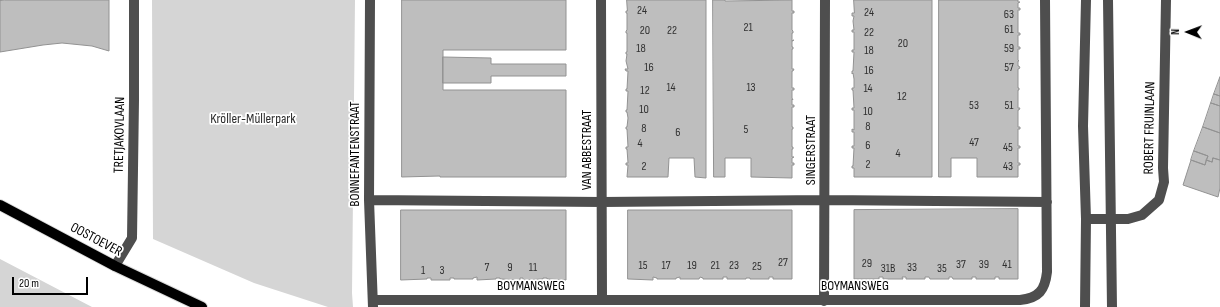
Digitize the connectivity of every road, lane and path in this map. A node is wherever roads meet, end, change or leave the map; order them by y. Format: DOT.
graph roads {
  1 [pos="134,0"];
  2 [pos="370,0"];
  3 [pos="601,0"];
  4 [pos="825,0"];
  5 [pos="1045,0"];
  6 [pos="1086,0"];
  7 [pos="1108,0"];
  8 [pos="1166,0"];
  9 [pos="369,200"];
  10 [pos="825,200"];
  11 [pos="602,202"];
  12 [pos="1047,202"];
  13 [pos="0,205"];
  14 [pos="1110,218"];
  15 [pos="1086,219"];
  16 [pos="115,266"];
  17 [pos="602,300"];
  18 [pos="824,301"];
  19 [pos="373,304"];
  20 [pos="202,307"];
  21 [pos="1085,307"];
  22 [pos="1112,307"];
  1 -- 16 [label="street, TRETJAKOVLAAN"];
  2 -- 9 [label="street, BONNEFANTENSTRAAT"];
  3 -- 11 [label="street, VAN ABBESTRAAT"];
  4 -- 10 [label="street, SINGERSTRAAT"];
  5 -- 12 [label="street, BOYMANSWEG"];
  6 -- 15 [label="street"];
  7 -- 14 [label="street"];
  8 -- 14 [label="street, ROBERT FRUINLAAN"];
  9 -- 11 [label="street"];
  9 -- 19 [label="street, BONNEFANTENSTRAAT"];
  10 -- 11 [label="street"];
  10 -- 12 [label="street"];
  10 -- 18 [label="street, SINGERSTRAAT"];
  11 -- 17 [label="street, VAN ABBESTRAAT"];
  12 -- 18 [label="street, BOYMANSWEG"];
  13 -- 16 [label="main road, OOSTOEVER"];
  14 -- 15 [label="street, ROBERT FRUINLAAN"];
  14 -- 22 [label="street"];
  15 -- 21 [label="street"];
  16 -- 20 [label="main road, OOSTOEVER"];
  17 -- 18 [label="street, BOYMANSWEG"];
  17 -- 19 [label="street, BOYMANSWEG"];
}
